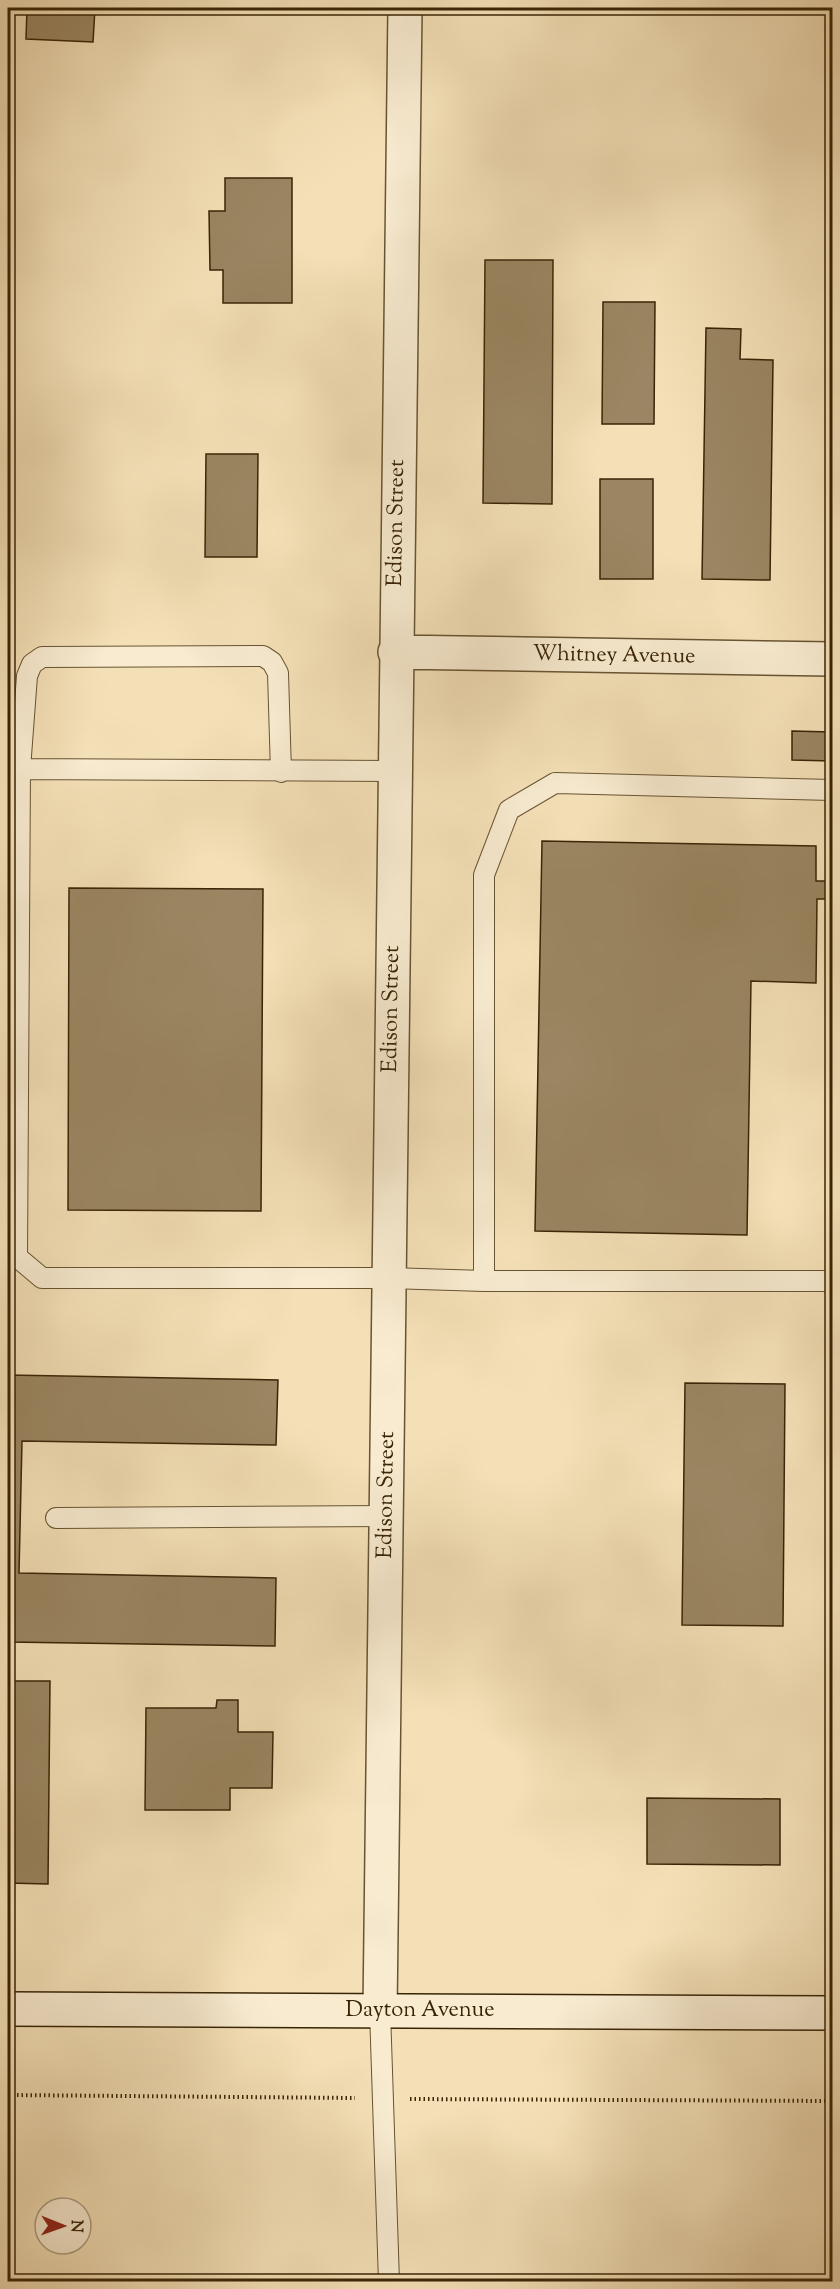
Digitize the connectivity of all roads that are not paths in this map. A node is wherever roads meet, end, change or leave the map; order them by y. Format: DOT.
graph roads {
  1 [pos="405,8"];
  2 [pos="395,652"];
  3 [pos="832,659"];
  4 [pos="20,769"];
  5 [pos="394,771"];
  6 [pos="281,772"];
  7 [pos="832,790"];
  8 [pos="389,1278"];
  9 [pos="484,1281"];
  10 [pos="832,1281"];
  11 [pos="387,1516"];
  12 [pos="56,1518"];
  13 [pos="8,2009"];
  14 [pos="380,2011"];
  15 [pos="832,2013"];
  16 [pos="389,2282"];
  1 -- 2 [label="street, Edison Street"];
  2 -- 3 [label="street, Whitney Avenue"];
  2 -- 5 [label="street, Edison Street"];
  4 -- 6 [label="lane"];
  4 -- 6 [label="lane"];
  4 -- 8 [label="lane"];
  5 -- 6 [label="lane"];
  5 -- 8 [label="street, Edison Street"];
  7 -- 9 [label="lane"];
  8 -- 9 [label="lane"];
  8 -- 11 [label="street, Edison Street"];
  9 -- 10 [label="lane"];
  11 -- 12 [label="lane"];
  11 -- 14 [label="street, Edison Street"];
  13 -- 14 [label="street, Dayton Avenue"];
  14 -- 15 [label="street, Dayton Avenue"];
  14 -- 16 [label="lane"];
}
